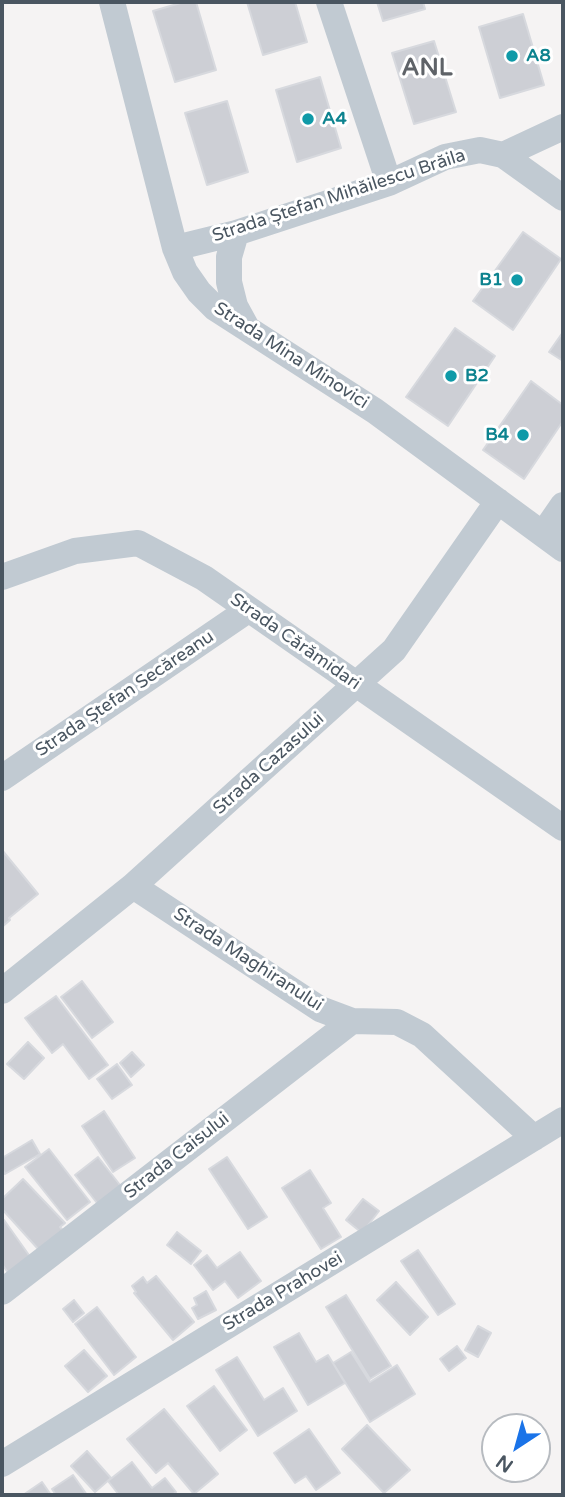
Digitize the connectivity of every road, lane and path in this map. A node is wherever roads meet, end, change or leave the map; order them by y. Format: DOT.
graph roads {
  1 [pos="113,2"];
  2 [pos="329,2"];
  3 [pos="563,127"];
  4 [pos="503,155"];
  5 [pos="389,183"];
  6 [pos="563,198"];
  7 [pos="236,233"];
  8 [pos="175,248"];
  9 [pos="247,328"];
  10 [pos="498,501"];
  11 [pos="563,505"];
  12 [pos="553,541"];
  13 [pos="2,577"];
  14 [pos="248,610"];
  15 [pos="356,685"];
  16 [pos="2,778"];
  17 [pos="563,828"];
  18 [pos="133,886"];
  19 [pos="2,991"];
  20 [pos="352,1021"];
  21 [pos="563,1120"];
  22 [pos="534,1138"];
  23 [pos="2,1292"];
  24 [pos="2,1464"];
  1 -- 8 [label="street, Strada Mina Minovici"];
  2 -- 5 [label="street"];
  3 -- 4 [label="street, Strada Ștefan Mihăilescu Brăila"];
  4 -- 5 [label="street, Strada Ștefan Mihăilescu Brăila"];
  4 -- 6 [label="street"];
  5 -- 7 [label="street, Strada Ștefan Mihăilescu Brăila"];
  7 -- 8 [label="street, Strada Ștefan Mihăilescu Brăila"];
  7 -- 9 [label="street"];
  8 -- 9 [label="street, Strada Mina Minovici"];
  9 -- 10 [label="street, Strada Mina Minovici"];
  10 -- 12 [label="street, Strada Mina Minovici"];
  10 -- 15 [label="street, Strada Cazasului"];
  11 -- 12 [label="street"];
  13 -- 14 [label="street, Strada Cărămidari"];
  14 -- 15 [label="street, Strada Cărămidari"];
  14 -- 16 [label="street, Strada Ștefan Secăreanu"];
  15 -- 17 [label="street, Strada Cărămidari"];
  15 -- 18 [label="street, Strada Cazasului"];
  18 -- 19 [label="street, Strada Cazasului"];
  18 -- 20 [label="street, Strada Maghiranului"];
  20 -- 22 [label="street, Strada Maghiranului"];
  20 -- 23 [label="street, Strada Caisului"];
  21 -- 22 [label="street, Strada Prahovei"];
  22 -- 24 [label="street, Strada Prahovei"];
}
